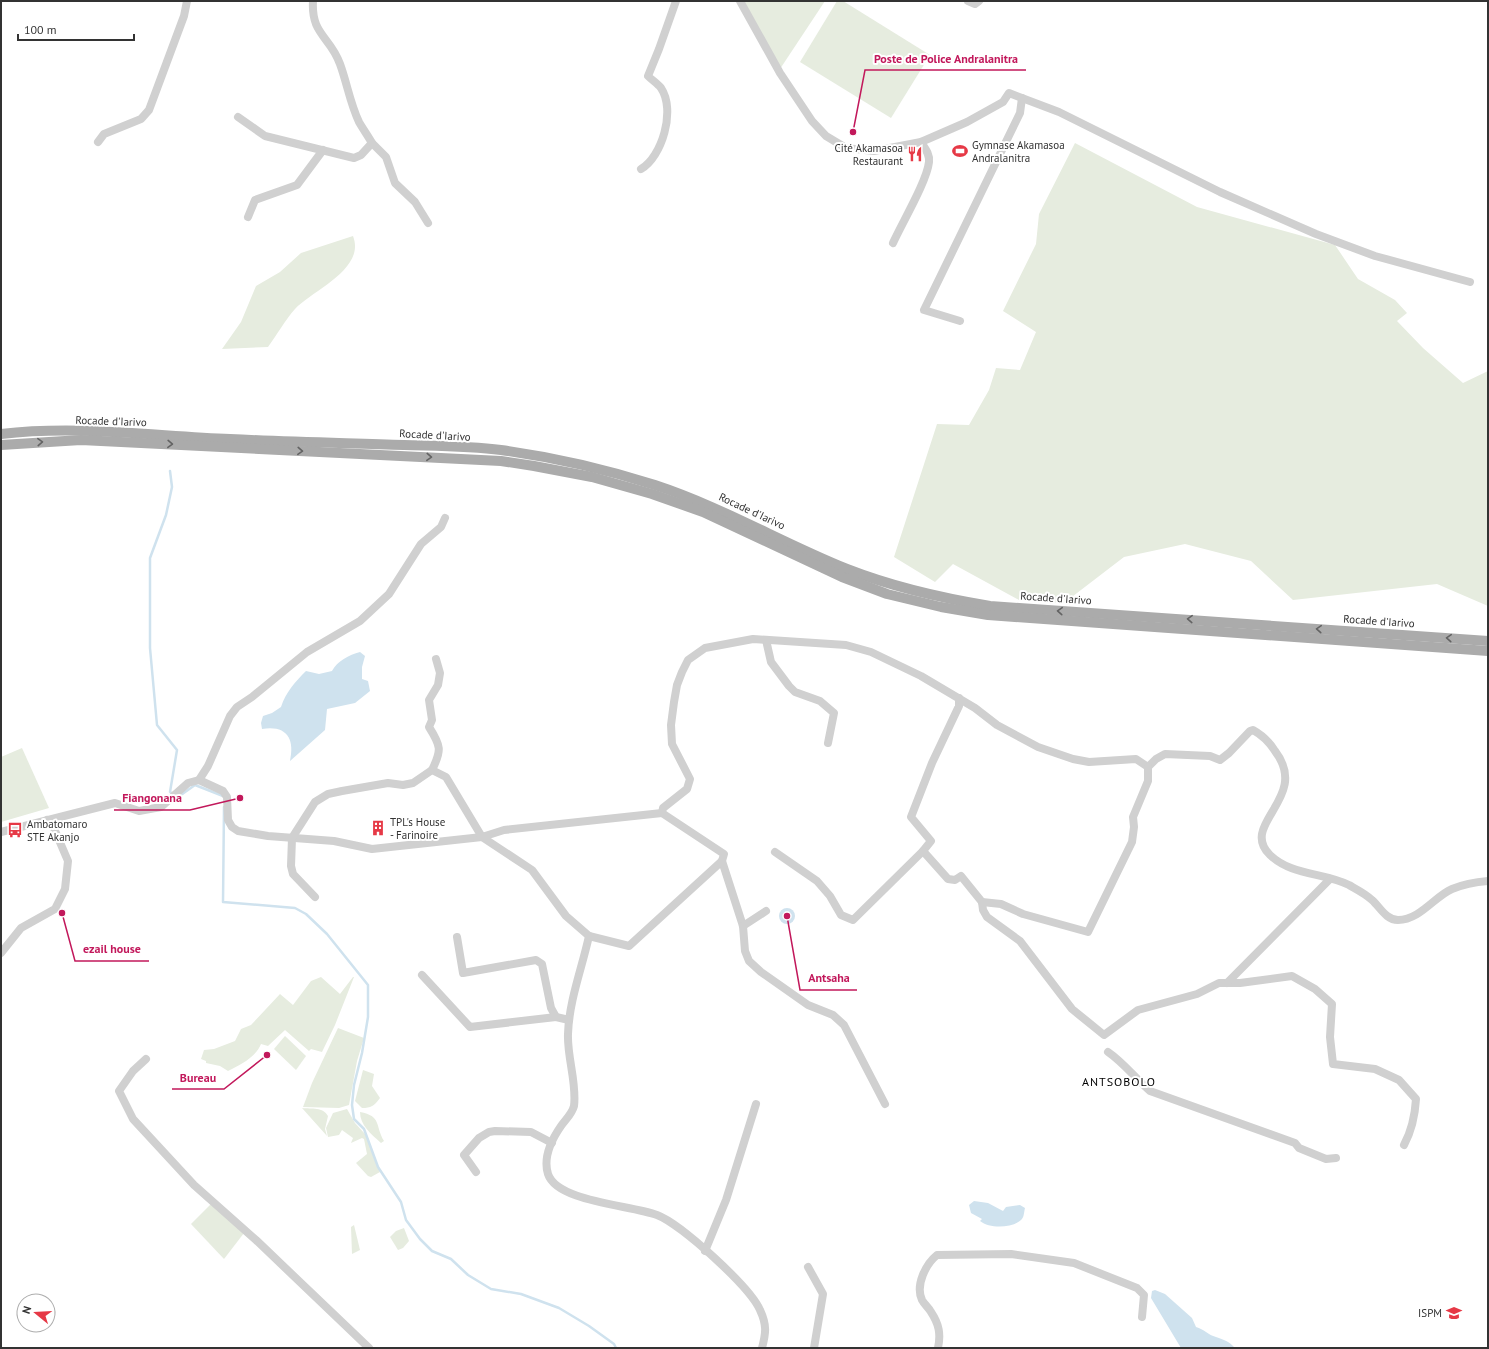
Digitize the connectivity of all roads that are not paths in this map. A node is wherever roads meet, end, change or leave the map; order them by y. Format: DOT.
graph roads {
  1 [pos="187,1"];
  2 [pos="313,1"];
  3 [pos="676,1"];
  4 [pos="740,1"];
  5 [pos="968,1"];
  6 [pos="979,1"];
  7 [pos="1022,98"];
  8 [pos="238,117"];
  9 [pos="98,142"];
  10 [pos="921,142"];
  11 [pos="372,143"];
  12 [pos="323,150"];
  13 [pos="641,169"];
  14 [pos="248,217"];
  15 [pos="428,223"];
  16 [pos="893,243"];
  17 [pos="1470,282"];
  18 [pos="960,321"];
  19 [pos="1,434"];
  20 [pos="1,445"];
  21 [pos="445,518"];
  22 [pos="766,640"];
  23 [pos="1488,641"];
  24 [pos="1488,651"];
  25 [pos="436,659"];
  26 [pos="959,698"];
  27 [pos="828,743"];
  28 [pos="1148,767"];
  29 [pos="432,770"];
  30 [pos="199,780"];
  31 [pos="662,813"];
  32 [pos="47,820"];
  33 [pos="1,832"];
  34 [pos="482,837"];
  35 [pos="292,838"];
  36 [pos="923,851"];
  37 [pos="775,852"];
  38 [pos="722,861"];
  39 [pos="1330,879"];
  40 [pos="1488,881"];
  41 [pos="315,897"];
  42 [pos="982,902"];
  43 [pos="766,911"];
  44 [pos="743,926"];
  45 [pos="589,936"];
  46 [pos="457,937"];
  47 [pos="1,953"];
  48 [pos="422,974"];
  49 [pos="1227,982"];
  50 [pos="556,1018"];
  51 [pos="569,1020"];
  52 [pos="1108,1052"];
  53 [pos="146,1059"];
  54 [pos="756,1104"];
  55 [pos="884,1104"];
  56 [pos="552,1143"];
  57 [pos="1404,1145"];
  58 [pos="1336,1158"];
  59 [pos="476,1172"];
  60 [pos="705,1251"];
  61 [pos="808,1267"];
  62 [pos="1142,1316"];
  63 [pos="370,1348"];
  64 [pos="762,1348"];
  65 [pos="814,1348"];
  66 [pos="938,1348"];
  1 -- 9 [label="street"];
  2 -- 11 [label="street"];
  3 -- 13 [label="street"];
  4 -- 10 [label="street"];
  5 -- 6 [label="street"];
  7 -- 10 [label="street"];
  7 -- 17 [label="street"];
  7 -- 18 [label="street"];
  8 -- 12 [label="street"];
  10 -- 16 [label="street"];
  11 -- 12 [label="street"];
  11 -- 15 [label="street"];
  12 -- 14 [label="street"];
  23 -- 19 [label="main road, Rocade d'Iarivo, one-way"];
  20 -- 24 [label="main road, Rocade d'Iarivo, one-way"];
  21 -- 30 [label="street"];
  22 -- 26 [label="street"];
  22 -- 27 [label="street"];
  22 -- 31 [label="street"];
  25 -- 29 [label="street"];
  26 -- 28 [label="street"];
  26 -- 36 [label="street"];
  28 -- 39 [label="street"];
  28 -- 42 [label="street"];
  29 -- 34 [label="street"];
  29 -- 35 [label="street"];
  30 -- 32 [label="street"];
  30 -- 35 [label="street"];
  31 -- 34 [label="street"];
  31 -- 38 [label="street"];
  32 -- 33 [label="street"];
  32 -- 47 [label="street"];
  34 -- 35 [label="street"];
  34 -- 45 [label="street"];
  35 -- 41 [label="street"];
  36 -- 37 [label="street"];
  36 -- 42 [label="street"];
  38 -- 44 [label="street"];
  38 -- 45 [label="street"];
  39 -- 40 [label="street"];
  39 -- 49 [label="street"];
  42 -- 49 [label="street"];
  43 -- 44 [label="street"];
  44 -- 55 [label="street"];
  45 -- 51 [label="street"];
  46 -- 50 [label="street"];
  48 -- 50 [label="street"];
  49 -- 57 [label="street"];
  50 -- 51 [label="street"];
  51 -- 56 [label="street"];
  52 -- 58 [label="street"];
  53 -- 63 [label="street"];
  54 -- 60 [label="street"];
  56 -- 59 [label="street"];
  56 -- 60 [label="street"];
  60 -- 64 [label="street"];
  61 -- 65 [label="street"];
  62 -- 66 [label="street"];
}
